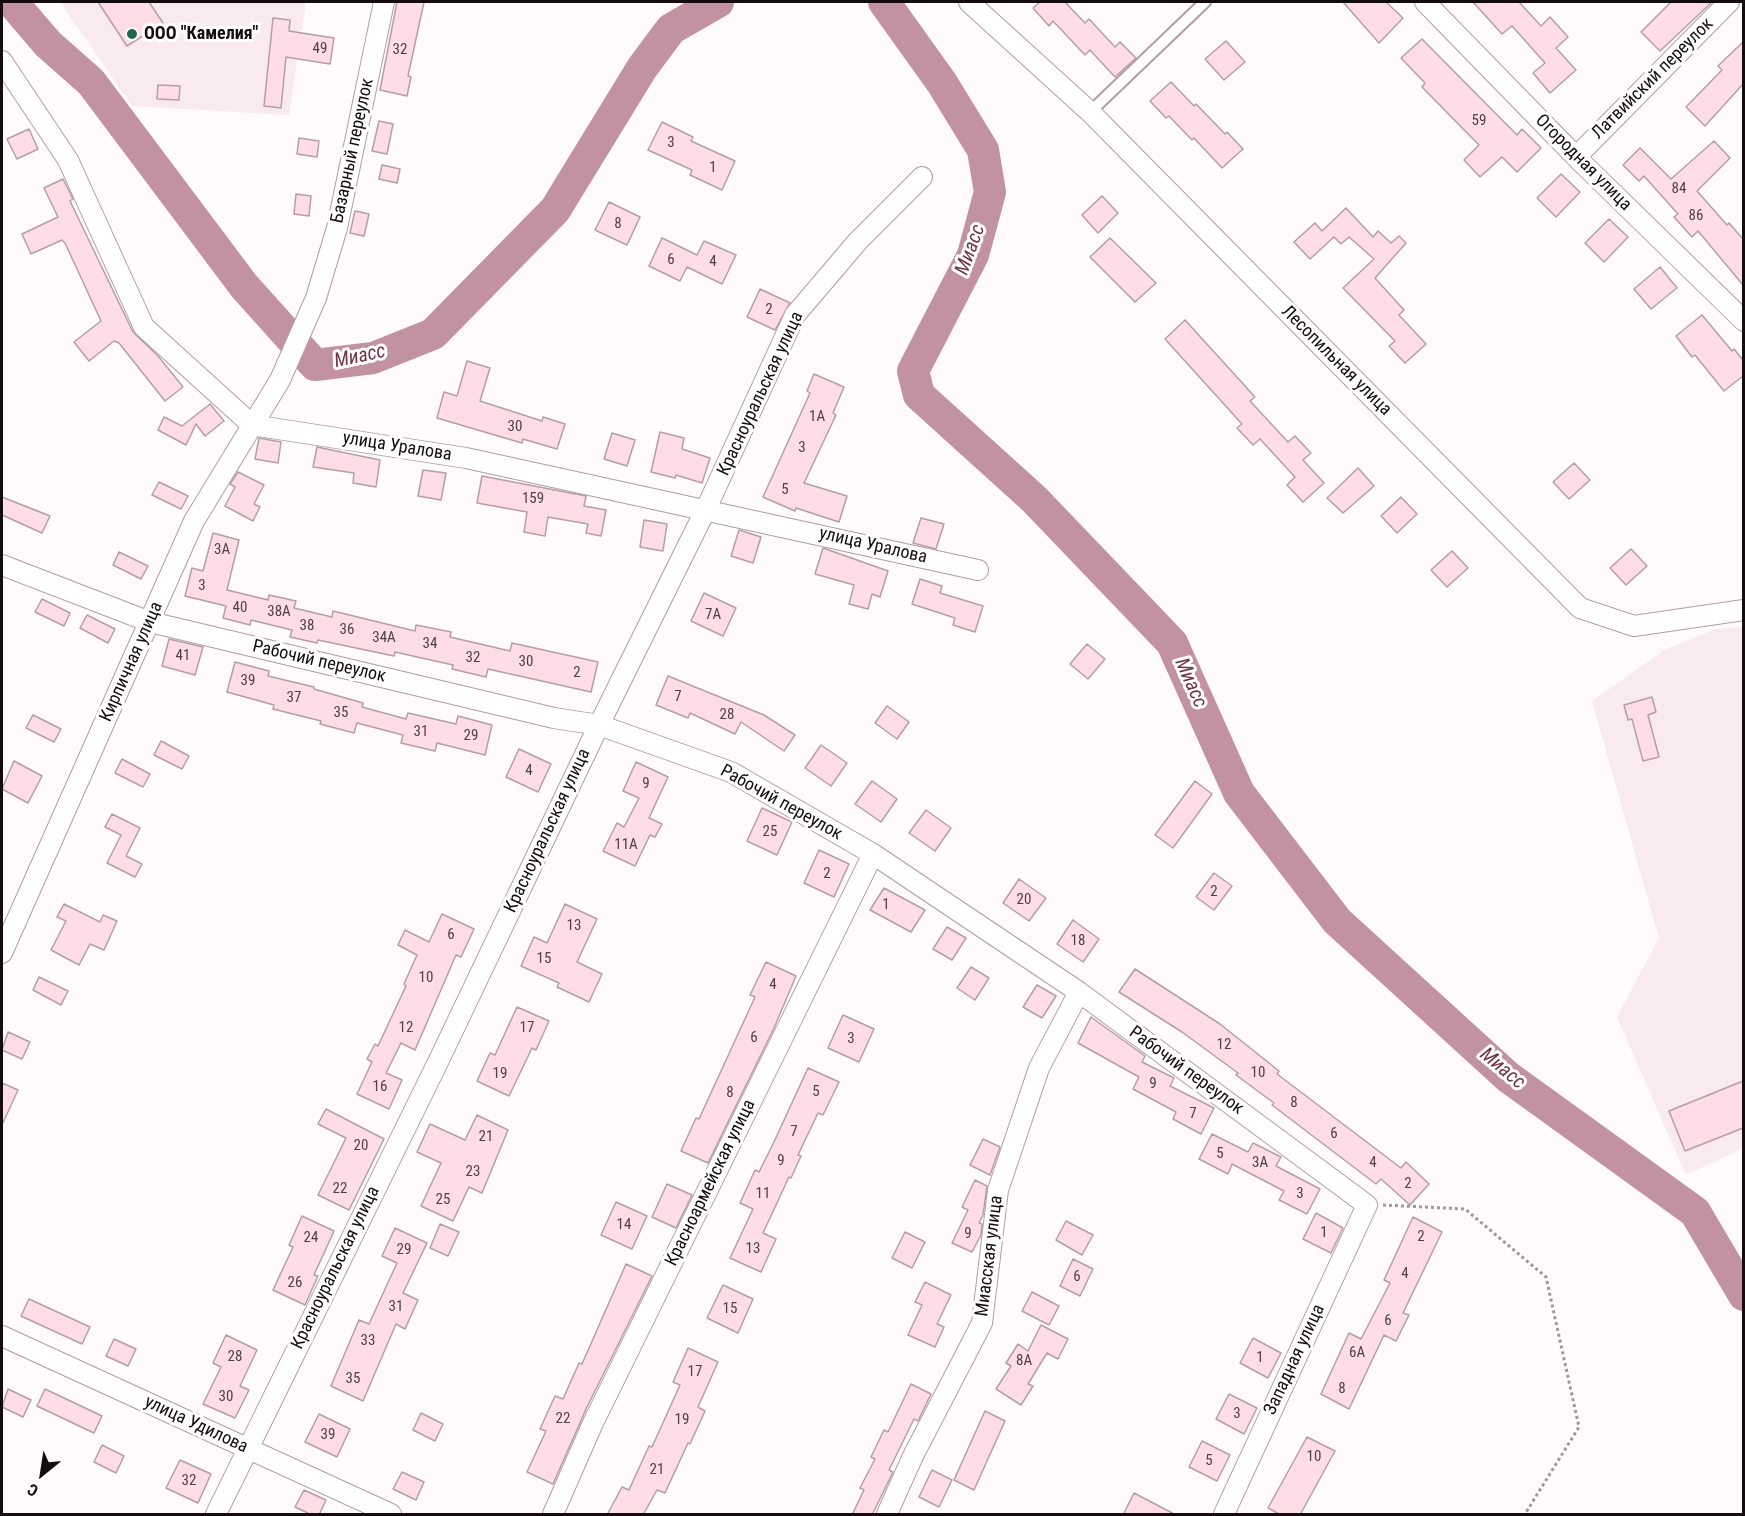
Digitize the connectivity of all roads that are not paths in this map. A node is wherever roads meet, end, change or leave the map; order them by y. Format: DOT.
graph roads {
  1 [pos="384,2"];
  2 [pos="969,2"];
  3 [pos="1205,2"];
  4 [pos="1425,2"];
  5 [pos="1729,2"];
  6 [pos="2,62"];
  7 [pos="1090,112"];
  8 [pos="1576,157"];
  9 [pos="922,177"];
  10 [pos="1743,321"];
  11 [pos="280,380"];
  12 [pos="252,424"];
  13 [pos="706,509"];
  14 [pos="2,566"];
  15 [pos="978,570"];
  16 [pos="1743,610"];
  17 [pos="150,622"];
  18 [pos="599,725"];
  19 [pos="873,854"];
  20 [pos="2,953"];
  21 [pos="1078,992"];
  22 [pos="1366,1205"];
  23 [pos="2,1336"];
  24 [pos="247,1449"];
  25 [pos="216,1515"];
  26 [pos="392,1515"];
  27 [pos="553,1515"];
  28 [pos="887,1515"];
  29 [pos="1224,1515"];
  1 -- 11 [label="street, Базарный переулок"];
  2 -- 7 [label="street, Лесопильная улица"];
  3 -- 7 [label="lane"];
  4 -- 8 [label="street, Огородная улица"];
  5 -- 8 [label="street, Латвийский переулок"];
  6 -- 12 [label="street"];
  7 -- 16 [label="street, Лесопильная улица"];
  8 -- 10 [label="street, Огородная улица"];
  9 -- 13 [label="street, Красноуральская улица"];
  11 -- 12 [label="street, Кирпичная улица"];
  12 -- 13 [label="street, улица Уралова"];
  12 -- 17 [label="street, Кирпичная улица"];
  13 -- 15 [label="street, улица Уралова"];
  13 -- 18 [label="street, Красноуральская улица"];
  14 -- 17 [label="street, Рабочий переулок"];
  17 -- 18 [label="street, Рабочий переулок"];
  17 -- 20 [label="street, Кирпичная улица"];
  18 -- 19 [label="street, Рабочий переулок"];
  18 -- 24 [label="street, Красноуральская улица"];
  19 -- 21 [label="street, Рабочий переулок"];
  19 -- 27 [label="street, Красноармейская улица"];
  21 -- 22 [label="street, Рабочий переулок"];
  21 -- 28 [label="street, Миасская улица"];
  22 -- 29 [label="street, Западная улица"];
  23 -- 24 [label="street, улица Удилова"];
  24 -- 25 [label="street, Красноуральская улица"];
  24 -- 26 [label="street, улица Удилова"];
}
